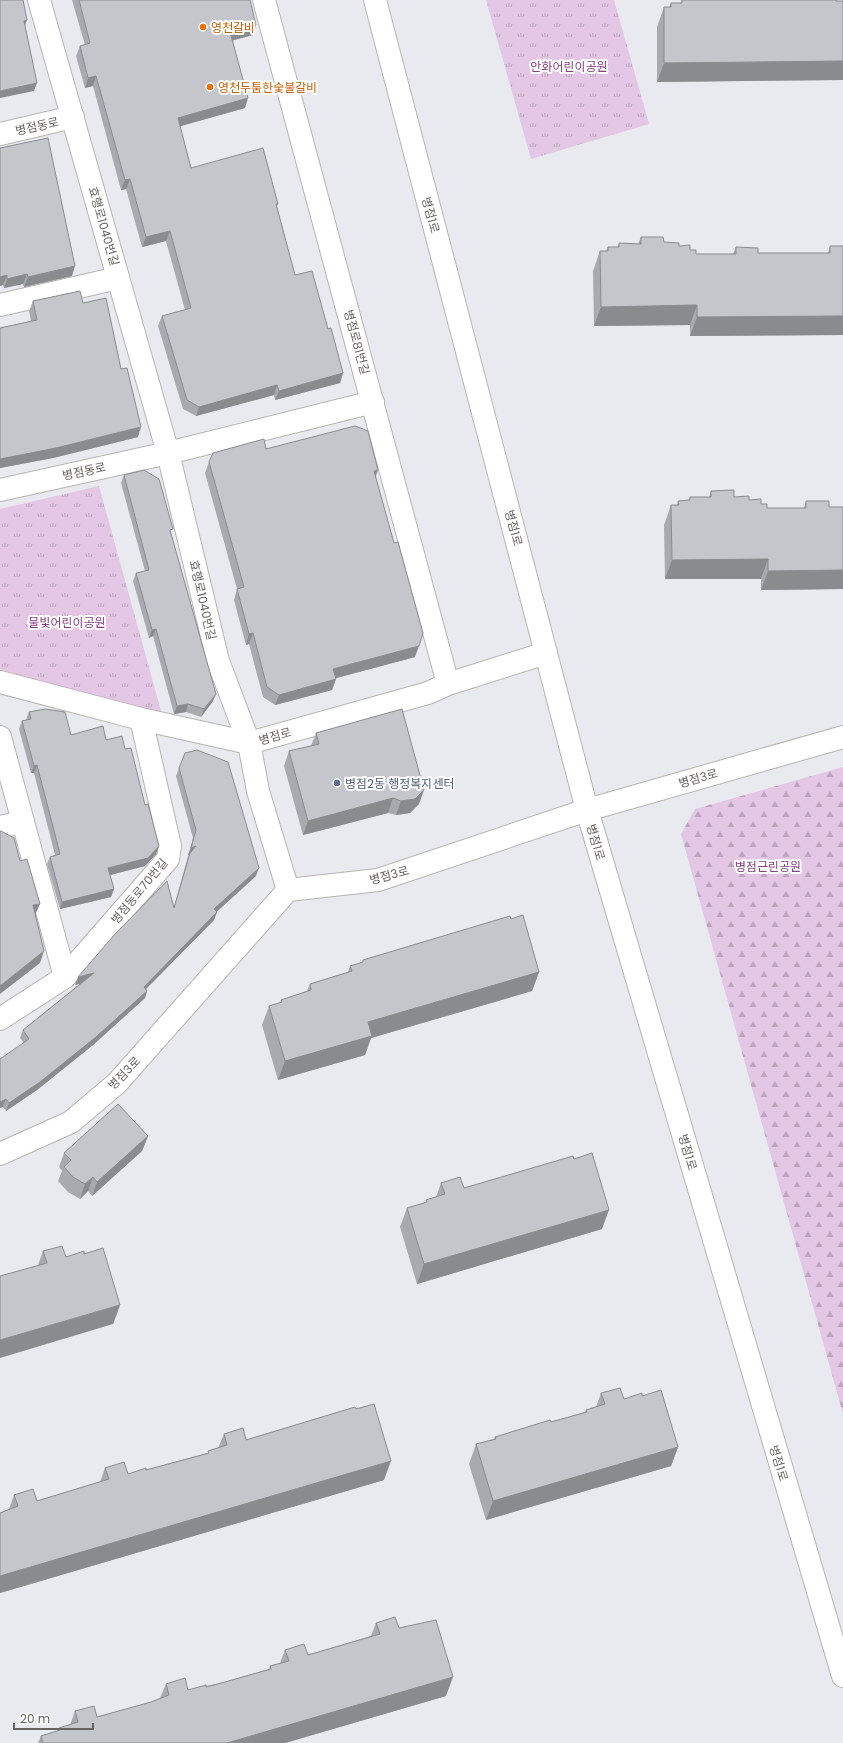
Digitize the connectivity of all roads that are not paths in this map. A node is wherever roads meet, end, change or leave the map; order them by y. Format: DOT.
graph roads {
  1 [pos="39,0"];
  2 [pos="264,0"];
  3 [pos="375,0"];
  4 [pos="73,117"];
  5 [pos="0,134"];
  6 [pos="118,278"];
  7 [pos="0,305"];
  8 [pos="373,402"];
  9 [pos="168,453"];
  10 [pos="0,490"];
  11 [pos="546,653"];
  12 [pos="0,682"];
  13 [pos="448,684"];
  14 [pos="141,719"];
  15 [pos="0,737"];
  16 [pos="843,737"];
  17 [pos="249,743"];
  18 [pos="587,810"];
  19 [pos="23,822"];
  20 [pos="0,827"];
  21 [pos="288,890"];
  22 [pos="65,977"];
  23 [pos="0,1019"];
  24 [pos="0,1154"];
  25 [pos="843,1676"];
  1 -- 4 [label="street, 효행로1040번길"];
  2 -- 8 [label="street, 병점로81번길"];
  3 -- 11 [label="street, 병점1로"];
  4 -- 5 [label="street, 병점동로"];
  4 -- 6 [label="street, 효행로1040번길"];
  6 -- 7 [label="street"];
  6 -- 9 [label="street, 효행로1040번길"];
  8 -- 9 [label="street"];
  8 -- 13 [label="street, 병점로81번길"];
  9 -- 10 [label="street, 병점동로"];
  9 -- 17 [label="street, 효행로1040번길"];
  11 -- 13 [label="street, 병점로"];
  11 -- 18 [label="street, 병점1로"];
  12 -- 14 [label="street, 병점로"];
  13 -- 17 [label="street, 병점로"];
  14 -- 17 [label="street, 병점로"];
  14 -- 22 [label="street, 병점동로70번길"];
  15 -- 19 [label="street"];
  16 -- 18 [label="street, 병점3로"];
  17 -- 21 [label="street, 효행로1040번길"];
  18 -- 21 [label="street, 병점3로"];
  18 -- 25 [label="street, 병점1로"];
  19 -- 20 [label="street"];
  19 -- 22 [label="street"];
  21 -- 24 [label="street, 병점3로"];
  22 -- 23 [label="street, 병점동로70번길"];
}
